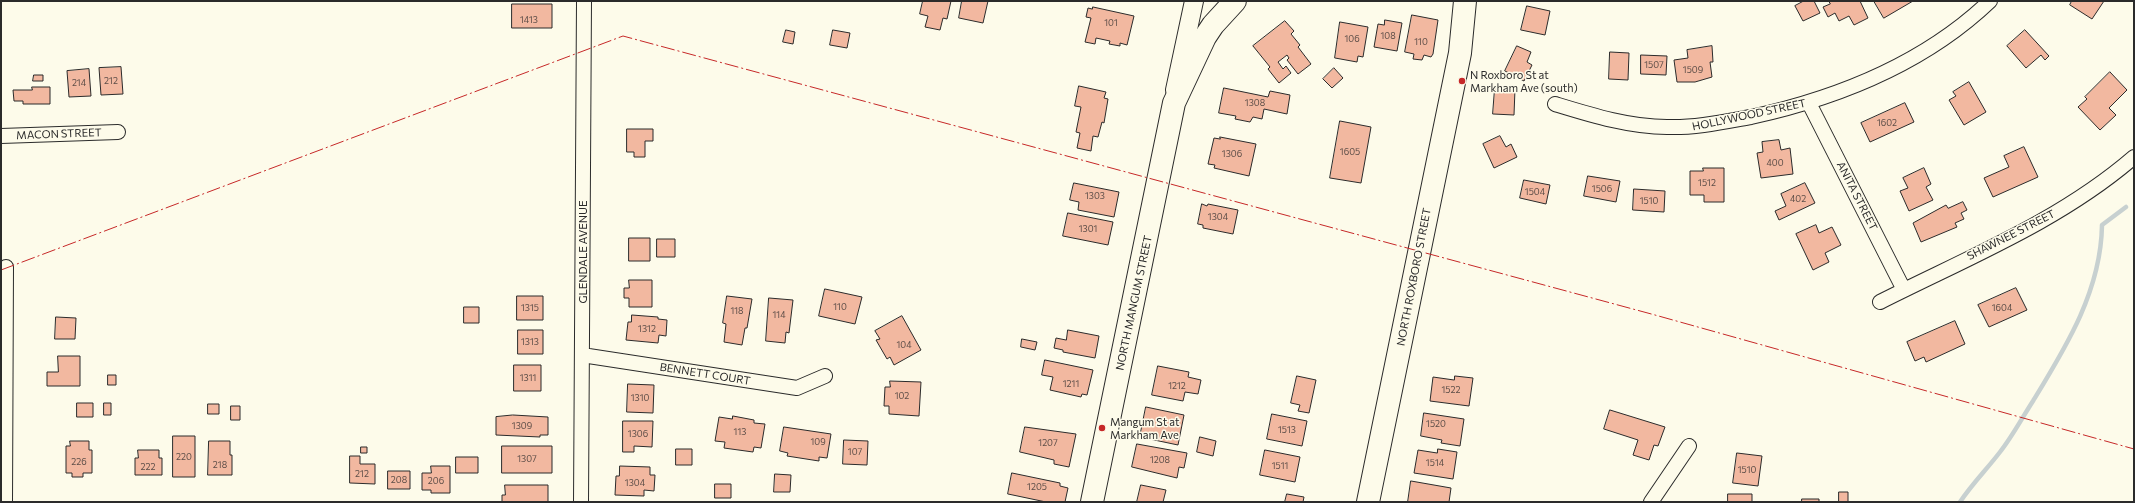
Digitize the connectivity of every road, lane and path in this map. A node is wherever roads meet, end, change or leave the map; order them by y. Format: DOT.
graph roads {
  1 [pos="584,1"];
  2 [pos="1194,1"];
  3 [pos="1235,1"];
  4 [pos="1465,1"];
  5 [pos="1478,1"];
  6 [pos="1990,1"];
  7 [pos="1460,53"];
  8 [pos="1174,103"];
  9 [pos="1809,103"];
  10 [pos="1555,104"];
  11 [pos="118,132"];
  12 [pos="1,136"];
  13 [pos="2134,157"];
  14 [pos="6,267"];
  15 [pos="1904,290"];
  16 [pos="1880,302"];
  17 [pos="582,355"];
  18 [pos="825,376"];
  19 [pos="1689,446"];
  20 [pos="5,502"];
  21 [pos="581,502"];
  22 [pos="1092,502"];
  23 [pos="1368,502"];
  24 [pos="1651,502"];
  1 -- 17 [label="street, GLENDALE AVENUE"];
  2 -- 8 [label="street, NORTH MANGUM STREET"];
  3 -- 8 [label="main road, NORTH MANGUM STREET"];
  4 -- 7 [label="main road, NORTH ROXBORO STREET"];
  5 -- 7 [label="main road, NORTH ROXBORO STREET"];
  6 -- 9 [label="street, HOLLYWOOD STREET"];
  7 -- 23 [label="main road, NORTH ROXBORO STREET"];
  8 -- 22 [label="main road, NORTH MANGUM STREET"];
  9 -- 10 [label="street, HOLLYWOOD STREET"];
  9 -- 15 [label="street, ANITA STREET"];
  11 -- 12 [label="street, MACON STREET"];
  13 -- 15 [label="street, SHAWNEE STREET"];
  14 -- 20 [label="street"];
  15 -- 16 [label="street, SHAWNEE STREET"];
  17 -- 18 [label="street, BENNETT COURT"];
  17 -- 21 [label="street, GLENDALE AVENUE"];
  19 -- 24 [label="street"];
}
